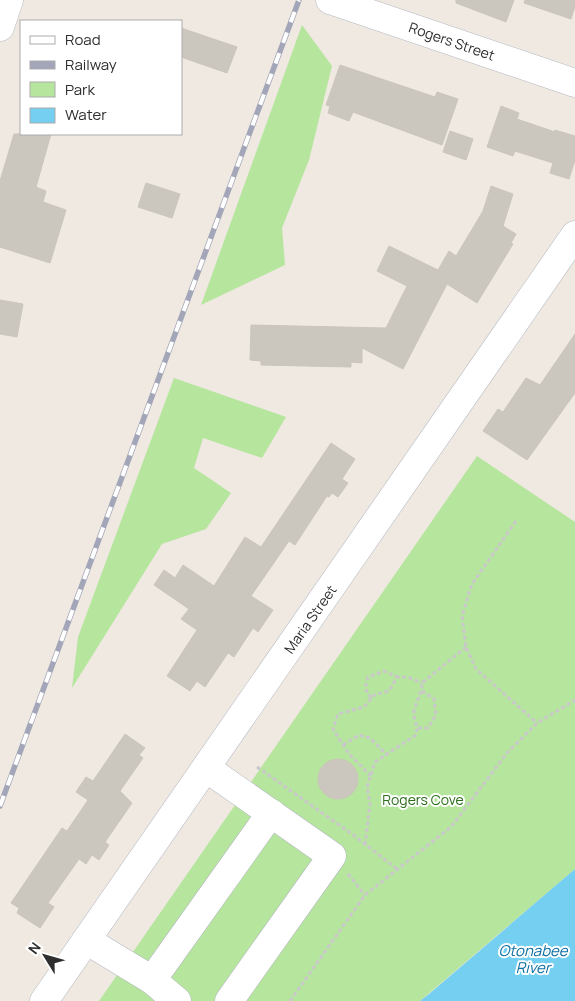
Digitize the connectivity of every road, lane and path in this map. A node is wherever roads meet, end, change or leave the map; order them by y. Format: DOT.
graph roads {
  1 [pos="9,0"];
  2 [pos="330,0"];
  3 [pos="0,27"];
  4 [pos="575,83"];
  5 [pos="575,235"];
  6 [pos="516,521"];
  7 [pos="466,647"];
  8 [pos="397,677"];
  9 [pos="422,683"];
  10 [pos="422,691"];
  11 [pos="371,699"];
  12 [pos="575,700"];
  13 [pos="537,723"];
  14 [pos="418,728"];
  15 [pos="343,745"];
  16 [pos="387,755"];
  17 [pos="257,767"];
  18 [pos="206,768"];
  19 [pos="371,776"];
  20 [pos="271,813"];
  21 [pos="365,845"];
  22 [pos="397,869"];
  23 [pos="86,940"];
  24 [pos="152,980"];
  25 [pos="44,1001"];
  26 [pos="177,1001"];
  27 [pos="229,1001"];
  28 [pos="290,1001"];
  1 -- 3 [label="street"];
  2 -- 4 [label="street, Rogers Street"];
  5 -- 18 [label="street, Maria Street"];
  6 -- 7 [label="path"];
  7 -- 9 [label="path"];
  7 -- 13 [label="path"];
  8 -- 9 [label="path"];
  8 -- 11 [label="path"];
  8 -- 11 [label="path"];
  9 -- 10 [label="path"];
  10 -- 14 [label="path"];
  10 -- 14 [label="path"];
  11 -- 15 [label="path"];
  12 -- 13 [label="path"];
  13 -- 22 [label="path"];
  14 -- 16 [label="path"];
  15 -- 16 [label="path"];
  15 -- 19 [label="path"];
  16 -- 19 [label="path"];
  17 -- 21 [label="path"];
  18 -- 20 [label="street"];
  18 -- 23 [label="street, Maria Street"];
  19 -- 21 [label="path"];
  20 -- 24 [label="street"];
  20 -- 27 [label="street"];
  21 -- 22 [label="path"];
  22 -- 28 [label="path"];
  23 -- 24 [label="street"];
  23 -- 25 [label="street, Maria Street"];
  24 -- 26 [label="street"];
}
